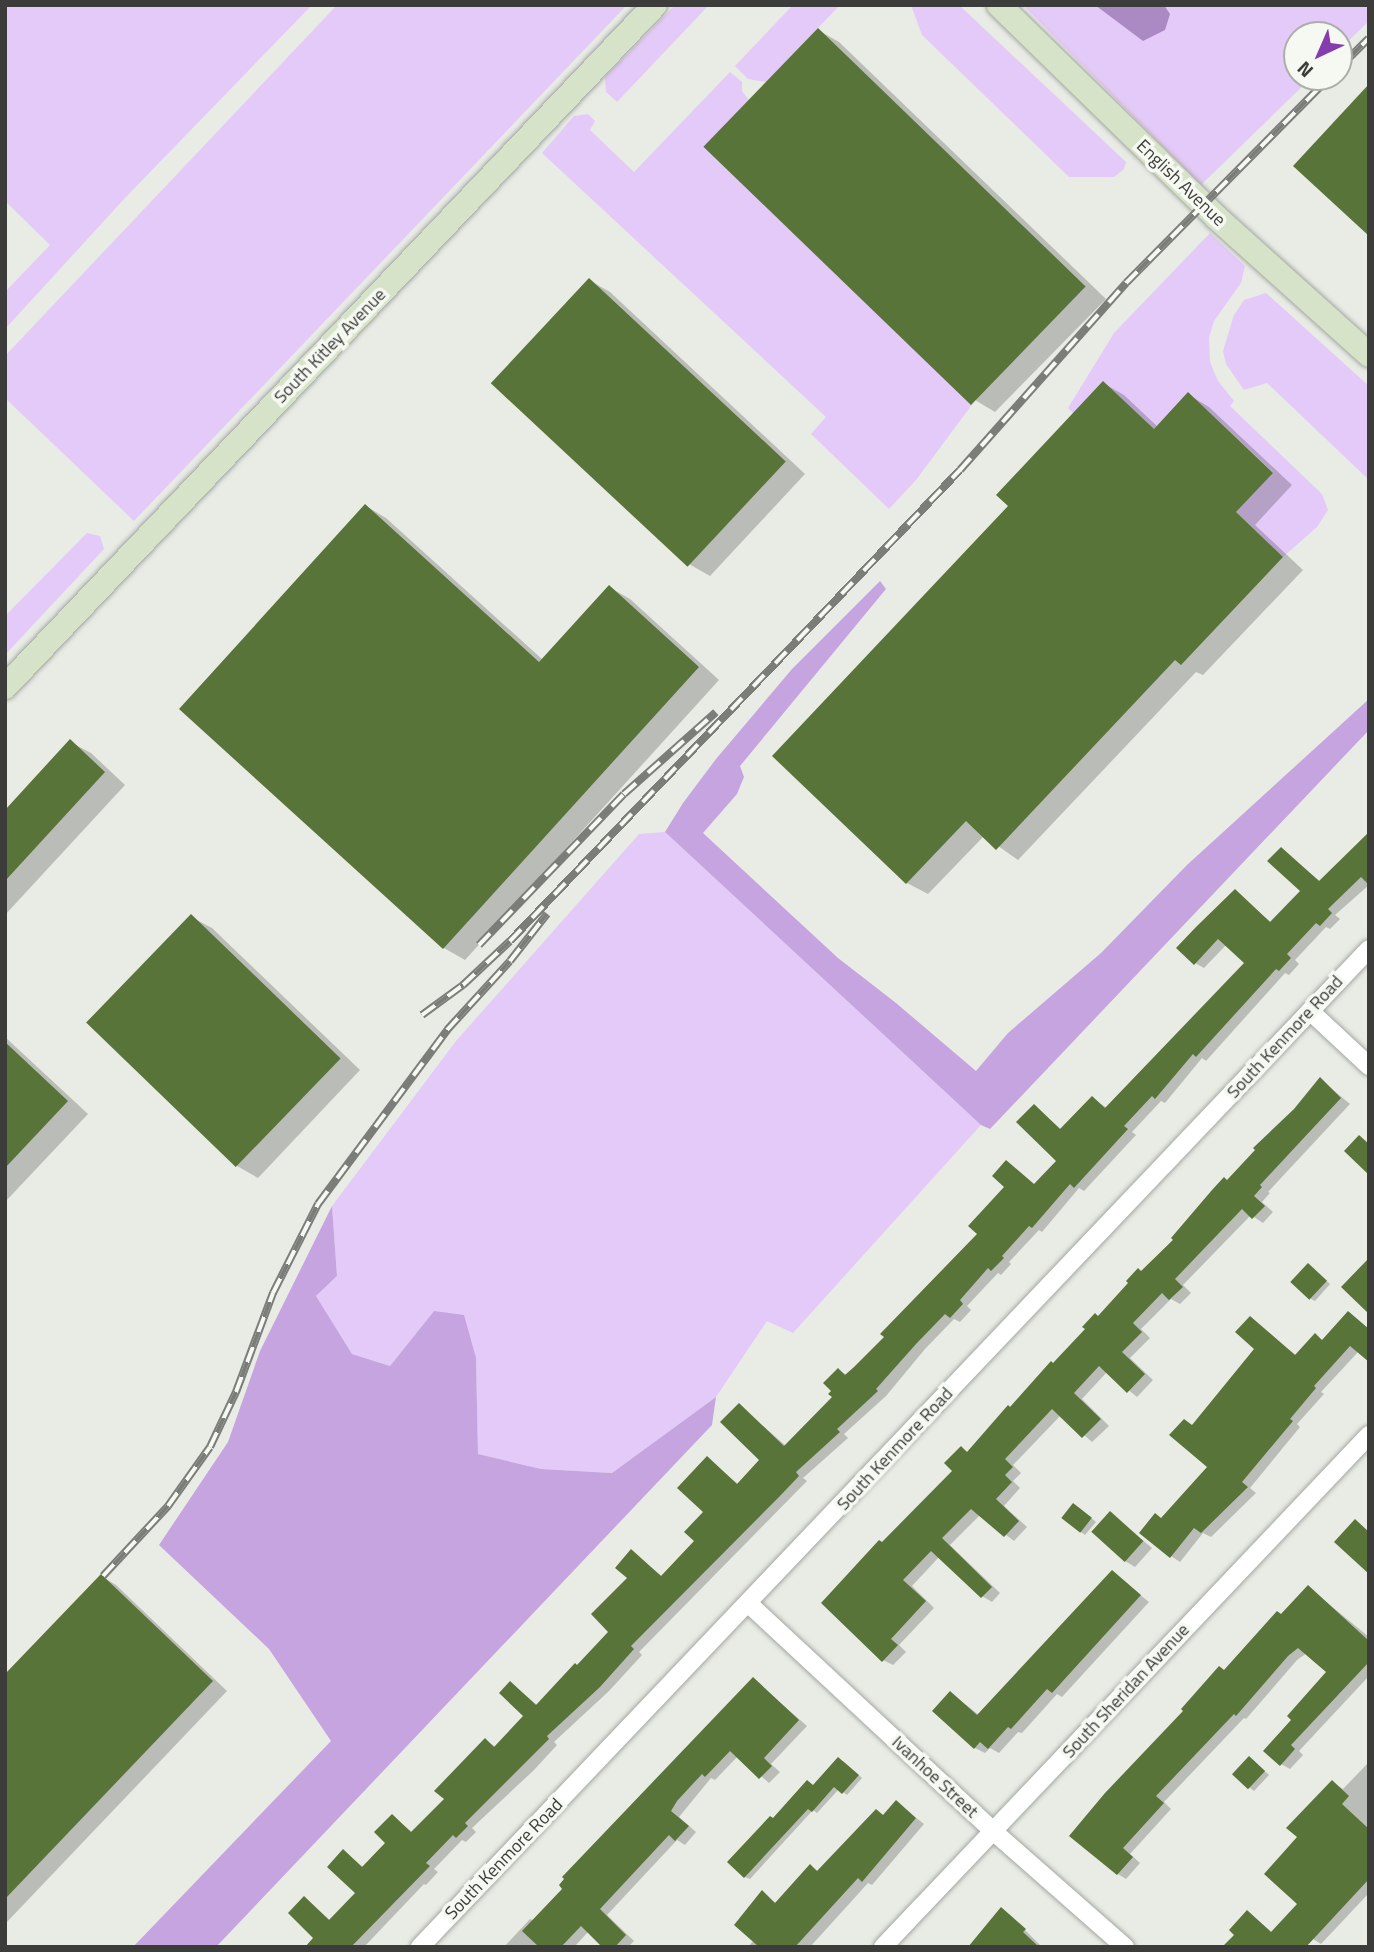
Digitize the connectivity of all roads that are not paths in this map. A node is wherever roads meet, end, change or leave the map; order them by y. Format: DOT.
graph roads {
  1 [pos="655,5"];
  2 [pos="999,5"];
  3 [pos="1369,355"];
  4 [pos="5,687"];
  5 [pos="1369,949"];
  6 [pos="1310,1011"];
  7 [pos="1369,1066"];
  8 [pos="1369,1435"];
  9 [pos="749,1604"];
  10 [pos="993,1831"];
  11 [pos="420,1947"];
  12 [pos="883,1947"];
  13 [pos="1125,1947"];
  1 -- 4 [label="street, South Kitley Avenue"];
  2 -- 3 [label="street, English Avenue"];
  5 -- 6 [label="street, South Kenmore Road"];
  6 -- 7 [label="street"];
  6 -- 9 [label="street, South Kenmore Road"];
  8 -- 10 [label="street, South Sheridan Avenue"];
  9 -- 10 [label="street, Ivanhoe Street"];
  9 -- 11 [label="street, South Kenmore Road"];
  10 -- 12 [label="street, South Sheridan Avenue"];
  10 -- 13 [label="street, Ivanhoe Street"];
}
